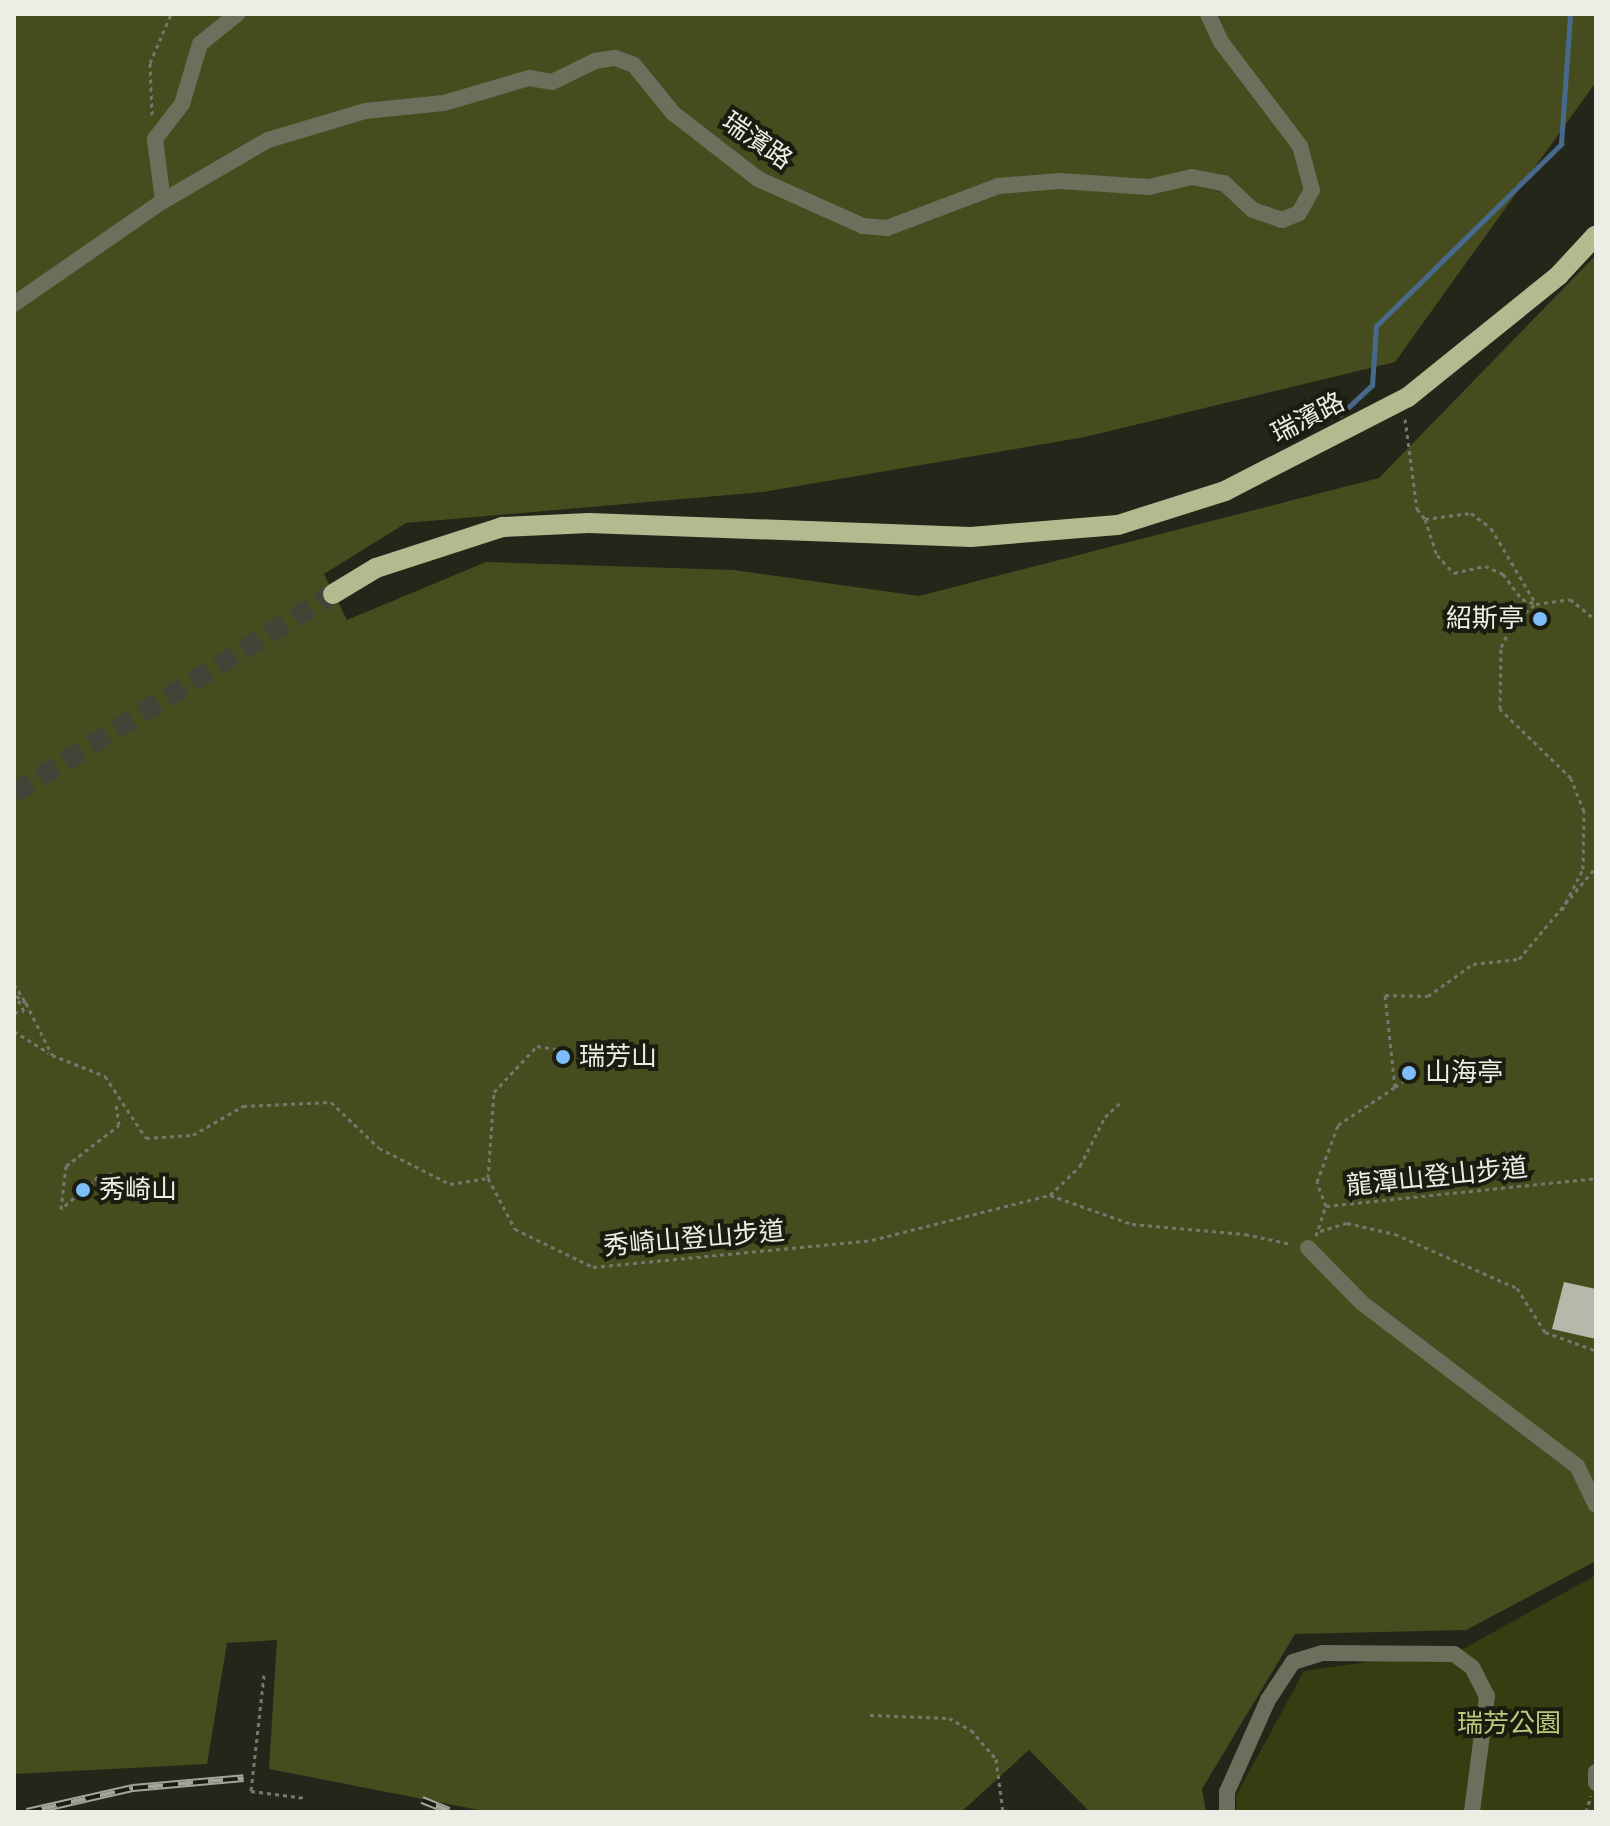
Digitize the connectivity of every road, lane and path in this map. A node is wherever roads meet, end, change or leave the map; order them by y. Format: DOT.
graph roads {
  1 [pos="171,14"];
  2 [pos="237,14"];
  3 [pos="1208,14"];
  4 [pos="155,139"];
  5 [pos="163,201"];
  6 [pos="1596,235"];
  7 [pos="14,304"];
  8 [pos="1408,397"];
  9 [pos="1425,519"];
  10 [pos="333,594"];
  11 [pos="1536,604"];
  12 [pos="1596,620"];
  13 [pos="1596,867"];
  14 [pos="1558,917"];
  15 [pos="14,984"];
  16 [pos="15,994"];
  17 [pos="26,1003"];
  18 [pos="14,1013"];
  19 [pos="14,1031"];
  20 [pos="557,1049"];
  21 [pos="52,1055"];
  22 [pos="1404,1081"];
  23 [pos="1395,1087"];
  24 [pos="116,1099"];
  25 [pos="1120,1103"];
  26 [pos="112,1173"];
  27 [pos="488,1178"];
  28 [pos="1596,1178"];
  29 [pos="1050,1195"];
  30 [pos="1326,1206"];
  31 [pos="1320,1231"];
  32 [pos="1308,1248"];
  33 [pos="1594,1350"];
  34 [pos="1596,1505"];
  35 [pos="264,1675"];
  36 [pos="870,1715"];
  37 [pos="1596,1772"];
  38 [pos="1596,1783"];
  39 [pos="306,1798"];
  40 [pos="1003,1812"];
  41 [pos="1227,1812"];
  42 [pos="1472,1812"];
  1 -- 4 [label="path"];
  2 -- 4 [label="street"];
  3 -- 5 [label="street, 瑞濱路"];
  4 -- 5 [label="street"];
  5 -- 7 [label="street, 瑞濱路"];
  6 -- 8 [label="main road, 瑞濱路"];
  8 -- 9 [label="path"];
  8 -- 10 [label="main road, 瑞濱路"];
  9 -- 11 [label="path"];
  9 -- 11 [label="path"];
  11 -- 12 [label="path"];
  11 -- 14 [label="path"];
  13 -- 14 [label="path"];
  14 -- 23 [label="path"];
  15 -- 17 [label="path"];
  16 -- 17 [label="path"];
  16 -- 18 [label="path"];
  17 -- 21 [label="path"];
  19 -- 21 [label="path"];
  20 -- 27 [label="path"];
  21 -- 24 [label="path"];
  22 -- 23 [label="path"];
  23 -- 30 [label="path"];
  24 -- 26 [label="path"];
  24 -- 27 [label="path"];
  25 -- 29 [label="path"];
  27 -- 29 [label="path, 秀崎山登山步道"];
  28 -- 30 [label="path, 龍潭山登山步道"];
  29 -- 32 [label="path"];
  30 -- 31 [label="path, 龍潭山登山步道"];
  31 -- 32 [label="path, 龍潭山登山步道"];
  31 -- 33 [label="path"];
  32 -- 34 [label="street"];
  35 -- 39 [label="path"];
  36 -- 40 [label="path"];
  37 -- 38 [label="street"];
  41 -- 42 [label="street"];
}
